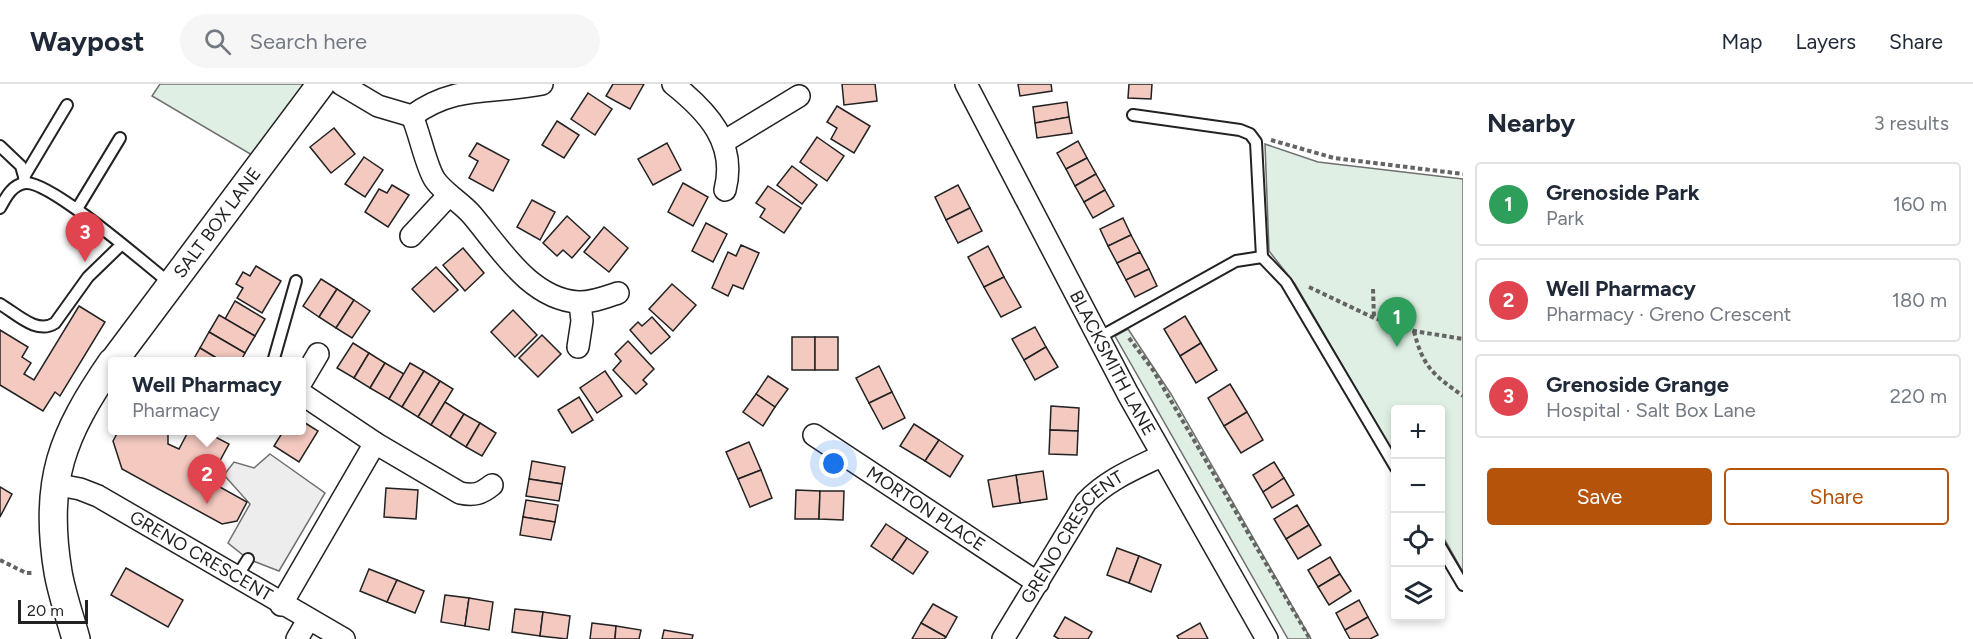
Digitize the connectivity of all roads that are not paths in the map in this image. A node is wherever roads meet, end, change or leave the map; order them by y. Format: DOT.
graph roads {
  1 [pos="321,84"];
  2 [pos="341,84"];
  3 [pos="543,84"];
  4 [pos="673,84"];
  5 [pos="966,84"];
  6 [pos="799,96"];
  7 [pos="67,105"];
  8 [pos="1133,115"];
  9 [pos="412,116"];
  10 [pos="120,138"];
  11 [pos="725,141"];
  12 [pos="0,147"];
  13 [pos="25,180"];
  14 [pos="725,190"];
  15 [pos="449,195"];
  16 [pos="0,208"];
  17 [pos="77,209"];
  18 [pos="411,236"];
  19 [pos="121,245"];
  20 [pos="1262,257"];
  21 [pos="296,281"];
  22 [pos="172,285"];
  23 [pos="618,292"];
  24 [pos="580,303"];
  25 [pos="0,304"];
  26 [pos="1098,338"];
  27 [pos="578,347"];
  28 [pos="318,354"];
  29 [pos="116,357"];
  30 [pos="274,357"];
  31 [pos="108,368"];
  32 [pos="306,374"];
  33 [pos="306,397"];
  34 [pos="814,435"];
  35 [pos="375,442"];
  36 [pos="1161,456"];
  37 [pos="1391,461"];
  38 [pos="54,484"];
  39 [pos="492,485"];
  40 [pos="1445,554"];
  41 [pos="248,559"];
  42 [pos="236,578"];
  43 [pos="1038,583"];
  44 [pos="1463,585"];
  45 [pos="281,605"];
  46 [pos="308,620"];
  47 [pos="76,639"];
  48 [pos="297,639"];
  49 [pos="344,639"];
  50 [pos="1003,639"];
  51 [pos="1267,639"];
  1 -- 22 [label="street, SALT BOX LANE"];
  2 -- 9 [label="street"];
  3 -- 9 [label="street"];
  4 -- 11 [label="street"];
  5 -- 26 [label="street, BLACKSMITH LANE"];
  6 -- 11 [label="street"];
  7 -- 13 [label="lane"];
  8 -- 20 [label="lane"];
  9 -- 15 [label="street"];
  10 -- 17 [label="lane"];
  11 -- 14 [label="street"];
  12 -- 13 [label="lane"];
  13 -- 16 [label="lane"];
  13 -- 17 [label="lane"];
  15 -- 18 [label="street"];
  15 -- 24 [label="street"];
  17 -- 19 [label="lane"];
  19 -- 22 [label="lane"];
  19 -- 25 [label="lane"];
  20 -- 26 [label="lane"];
  20 -- 37 [label="lane"];
  21 -- 30 [label="lane"];
  22 -- 29 [label="street, SALT BOX LANE"];
  23 -- 24 [label="street"];
  24 -- 27 [label="street"];
  26 -- 36 [label="street, BLACKSMITH LANE"];
  28 -- 32 [label="street"];
  31 -- 38 [label="street, SALT BOX LANE"];
  33 -- 35 [label="street"];
  34 -- 43 [label="street, MORTON PLACE"];
  35 -- 39 [label="street"];
  35 -- 45 [label="street"];
  36 -- 43 [label="street, GRENO CRESCENT"];
  36 -- 51 [label="street, BLACKSMITH LANE"];
  38 -- 42 [label="street, GRENO CRESCENT"];
  38 -- 47 [label="street, SALT BOX LANE"];
  40 -- 44 [label="lane"];
  41 -- 42 [label="lane"];
  42 -- 45 [label="street, GRENO CRESCENT"];
  43 -- 50 [label="street, GRENO CRESCENT"];
  45 -- 46 [label="street, GRENO CRESCENT"];
  46 -- 48 [label="street"];
  46 -- 49 [label="street, GRENO CRESCENT"];
}
